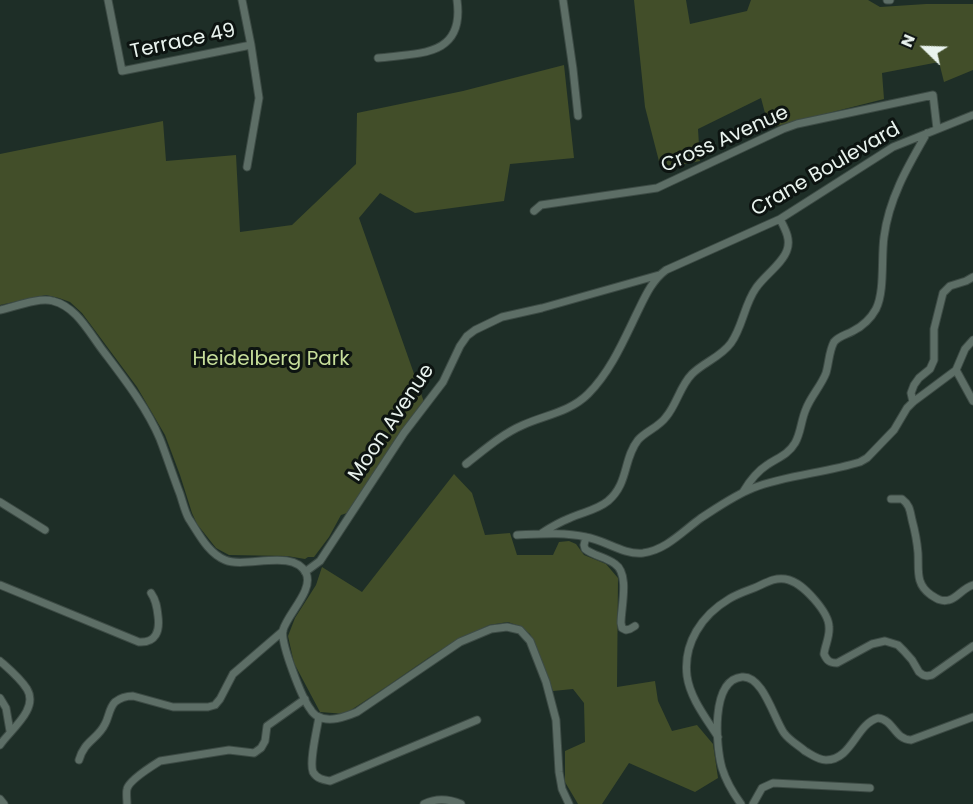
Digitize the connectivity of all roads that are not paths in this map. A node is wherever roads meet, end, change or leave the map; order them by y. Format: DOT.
graph roads {
  1 [pos="108,0"];
  2 [pos="242,0"];
  3 [pos="457,0"];
  4 [pos="563,0"];
  5 [pos="251,45"];
  6 [pos="378,58"];
  7 [pos="973,115"];
  8 [pos="578,116"];
  9 [pos="938,129"];
  10 [pos="927,133"];
  11 [pos="247,167"];
  12 [pos="534,211"];
  13 [pos="780,219"];
  14 [pos="659,275"];
  15 [pos="973,277"];
  16 [pos="0,310"];
  17 [pos="973,340"];
  18 [pos="956,370"];
  19 [pos="973,401"];
  20 [pos="913,402"];
  21 [pos="466,464"];
  22 [pos="742,493"];
  23 [pos="891,499"];
  24 [pos="0,502"];
  25 [pos="45,530"];
  26 [pos="540,534"];
  27 [pos="517,535"];
  28 [pos="586,537"];
  29 [pos="306,572"];
  30 [pos="0,585"];
  31 [pos="973,585"];
  32 [pos="151,593"];
  33 [pos="635,626"];
  34 [pos="283,632"];
  35 [pos="973,646"];
  36 [pos="0,661"];
  37 [pos="0,698"];
  38 [pos="305,699"];
  39 [pos="319,717"];
  40 [pos="973,717"];
  41 [pos="477,720"];
  42 [pos="10,731"];
  43 [pos="718,737"];
  44 [pos="0,745"];
  45 [pos="79,760"];
  46 [pos="870,788"];
  47 [pos="0,799"];
  48 [pos="4,804"];
  49 [pos="127,804"];
  50 [pos="424,804"];
  51 [pos="461,804"];
  52 [pos="569,804"];
  53 [pos="741,804"];
  54 [pos="753,804"];
  1 -- 5 [label="street, Terrace 49"];
  2 -- 5 [label="street"];
  3 -- 6 [label="street"];
  4 -- 8 [label="street"];
  5 -- 11 [label="street"];
  7 -- 9 [label="street, Crane Boulevard"];
  9 -- 10 [label="street, Crane Boulevard"];
  9 -- 12 [label="street, Cross Avenue"];
  10 -- 13 [label="street, Crane Boulevard"];
  10 -- 22 [label="street"];
  13 -- 14 [label="street, Crane Boulevard"];
  13 -- 26 [label="street"];
  14 -- 21 [label="street"];
  14 -- 29 [label="street, Moon Avenue"];
  15 -- 20 [label="street"];
  16 -- 29 [label="street"];
  17 -- 18 [label="street"];
  18 -- 19 [label="street"];
  18 -- 20 [label="street"];
  20 -- 22 [label="street"];
  22 -- 28 [label="street"];
  23 -- 31 [label="street"];
  24 -- 25 [label="street"];
  26 -- 27 [label="street"];
  26 -- 28 [label="street"];
  28 -- 33 [label="street"];
  29 -- 34 [label="street"];
  30 -- 32 [label="street"];
  34 -- 38 [label="street"];
  34 -- 45 [label="street"];
  35 -- 43 [label="street"];
  36 -- 42 [label="street"];
  37 -- 42 [label="street"];
  38 -- 39 [label="street"];
  38 -- 49 [label="street"];
  39 -- 41 [label="street"];
  39 -- 52 [label="street"];
  40 -- 43 [label="street"];
  42 -- 44 [label="street"];
  43 -- 53 [label="street"];
  46 -- 54 [label="street"];
  47 -- 48 [label="street"];
  50 -- 51 [label="street"];
}
